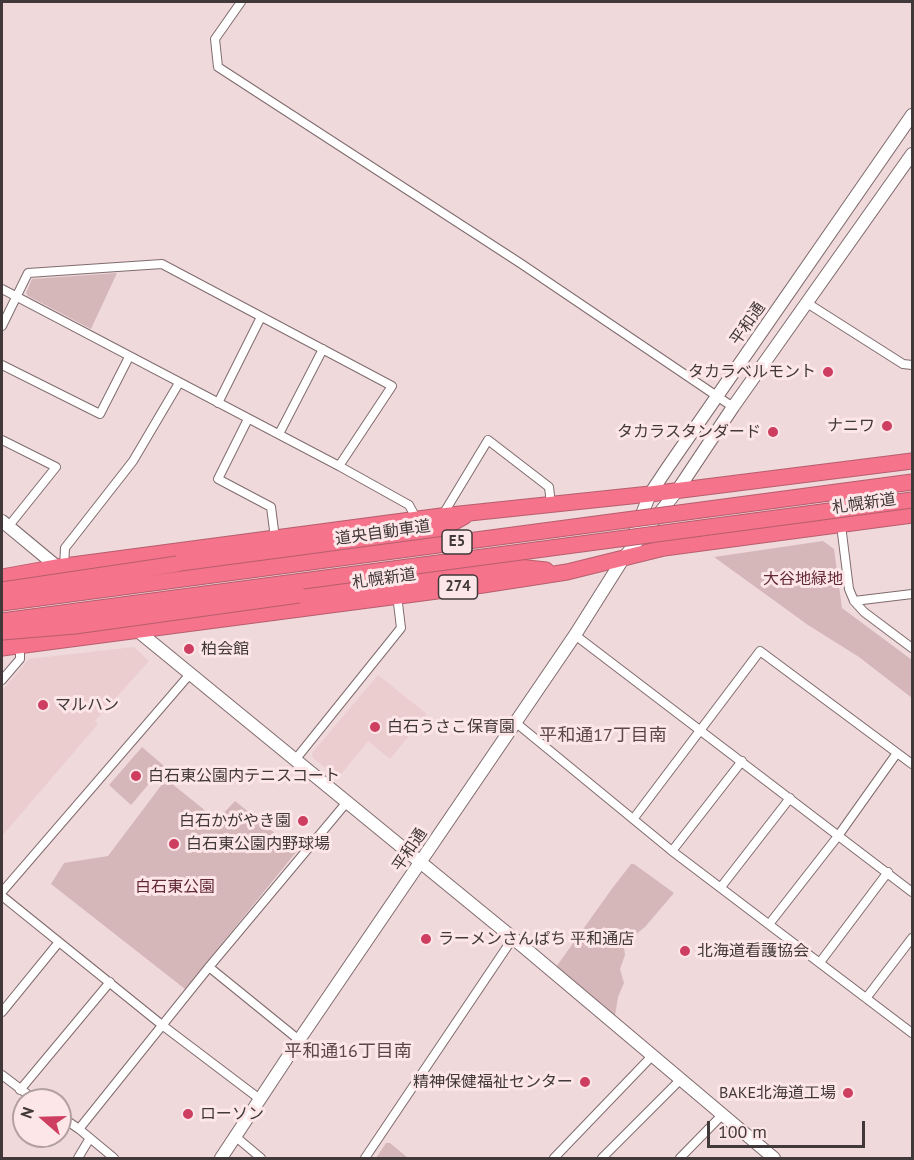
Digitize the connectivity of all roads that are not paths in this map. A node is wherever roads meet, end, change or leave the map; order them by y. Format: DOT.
graph roads {
  1 [pos="241,2"];
  2 [pos="912,115"];
  3 [pos="912,154"];
  4 [pos="2,289"];
  5 [pos="16,296"];
  6 [pos="807,303"];
  7 [pos="261,317"];
  8 [pos="2,326"];
  9 [pos="323,349"];
  10 [pos="129,357"];
  11 [pos="2,364"];
  12 [pos="912,365"];
  13 [pos="179,383"];
  14 [pos="717,398"];
  15 [pos="218,403"];
  16 [pos="733,407"];
  17 [pos="248,419"];
  18 [pos="279,434"];
  19 [pos="2,440"];
  20 [pos="912,461"];
  21 [pos="339,466"];
  22 [pos="912,482"];
  23 [pos="677,491"];
  24 [pos="650,494"];
  25 [pos="912,500"];
  26 [pos="551,504"];
  27 [pos="472,512"];
  28 [pos="912,515"];
  29 [pos="441,516"];
  30 [pos="417,520"];
  31 [pos="5,524"];
  32 [pos="841,525"];
  33 [pos="275,538"];
  34 [pos="624,559"];
  35 [pos="60,567"];
  36 [pos="567,572"];
  37 [pos="2,578"];
  38 [pos="2,590"];
  39 [pos="912,594"];
  40 [pos="397,595"];
  41 [pos="854,601"];
  42 [pos="2,603"];
  43 [pos="2,621"];
  44 [pos="137,630"];
  45 [pos="2,632"];
  46 [pos="575,635"];
  47 [pos="20,645"];
  48 [pos="2,648"];
  49 [pos="912,648"];
  50 [pos="190,674"];
  51 [pos="2,680"];
  52 [pos="515,722"];
  53 [pos="701,730"];
  54 [pos="897,753"];
  55 [pos="295,760"];
  56 [pos="742,761"];
  57 [pos="912,764"];
  58 [pos="790,798"];
  59 [pos="347,802"];
  60 [pos="634,818"];
  61 [pos="838,836"];
  62 [pos="672,851"];
  63 [pos="421,863"];
  64 [pos="888,872"];
  65 [pos="721,887"];
  66 [pos="912,892"];
  67 [pos="2,894"];
  68 [pos="770,923"];
  69 [pos="513,938"];
  70 [pos="912,938"];
  71 [pos="59,942"];
  72 [pos="820,962"];
  73 [pos="209,967"];
  74 [pos="110,982"];
  75 [pos="867,997"];
  76 [pos="2,1011"];
  77 [pos="162,1025"];
  78 [pos="912,1033"];
  79 [pos="299,1040"];
  80 [pos="652,1056"];
  81 [pos="2,1075"];
  82 [pos="680,1080"];
  83 [pos="18,1088"];
  84 [pos="22,1088"];
  85 [pos="261,1100"];
  86 [pos="722,1115"];
  87 [pos="72,1124"];
  88 [pos="79,1129"];
  89 [pos="236,1137"];
  90 [pos="90,1138"];
  91 [pos="78,1158"];
  92 [pos="114,1158"];
  93 [pos="221,1158"];
  94 [pos="261,1158"];
  95 [pos="365,1158"];
  96 [pos="554,1158"];
  97 [pos="602,1158"];
  98 [pos="680,1158"];
  99 [pos="774,1158"];
  1 -- 14 [label="street"];
  2 -- 14 [label="street, 平和通"];
  3 -- 6 [label="street, 平和通"];
  4 -- 5 [label="street"];
  5 -- 7 [label="street"];
  5 -- 8 [label="street"];
  5 -- 10 [label="street"];
  6 -- 12 [label="street"];
  6 -- 16 [label="street, 平和通"];
  7 -- 9 [label="street"];
  7 -- 15 [label="street"];
  9 -- 18 [label="street"];
  9 -- 21 [label="street"];
  10 -- 11 [label="street"];
  10 -- 13 [label="street"];
  13 -- 15 [label="street"];
  13 -- 35 [label="street"];
  14 -- 16 [label="street"];
  14 -- 24 [label="street, 平和通"];
  15 -- 17 [label="street"];
  16 -- 23 [label="street, 平和通"];
  17 -- 18 [label="street"];
  17 -- 33 [label="street"];
  18 -- 21 [label="street"];
  19 -- 31 [label="street"];
  20 -- 23 [label="highway"];
  21 -- 30 [label="street"];
  22 -- 42 [label="highway, 道央自動車道 / E5, bridge"];
  23 -- 24 [label="highway"];
  23 -- 34 [label="street, 平和通"];
  24 -- 26 [label="highway"];
  24 -- 34 [label="street, 平和通"];
  25 -- 43 [label="highway, E5, bridge"];
  26 -- 27 [label="highway"];
  26 -- 29 [label="street"];
  27 -- 29 [label="highway"];
  27 -- 38 [label="highway, bridge"];
  28 -- 32 [label="highway, 札幌新道 / 274"];
  29 -- 30 [label="highway"];
  30 -- 33 [label="highway"];
  31 -- 35 [label="street"];
  32 -- 34 [label="highway, 札幌新道 / 274"];
  32 -- 41 [label="street"];
  33 -- 35 [label="highway"];
  34 -- 36 [label="highway, 札幌新道 / 274"];
  34 -- 46 [label="street, 平和通"];
  35 -- 37 [label="highway"];
  35 -- 44 [label="street"];
  36 -- 40 [label="highway, 札幌新道 / 274"];
  36 -- 45 [label="highway, bridge"];
  39 -- 41 [label="street"];
  40 -- 44 [label="highway, 札幌新道 / 274"];
  40 -- 55 [label="street"];
  41 -- 49 [label="street"];
  44 -- 47 [label="highway, 札幌新道 / 274"];
  44 -- 50 [label="street"];
  46 -- 52 [label="street, 平和通"];
  46 -- 53 [label="street"];
  47 -- 48 [label="highway, 札幌新道 / 274"];
  47 -- 51 [label="street"];
  50 -- 55 [label="street"];
  50 -- 67 [label="street"];
  52 -- 60 [label="street"];
  52 -- 63 [label="street, 平和通"];
  53 -- 54 [label="street"];
  53 -- 56 [label="street"];
  53 -- 60 [label="street"];
  54 -- 57 [label="street"];
  54 -- 61 [label="street"];
  55 -- 59 [label="street"];
  56 -- 58 [label="street"];
  56 -- 62 [label="street"];
  58 -- 61 [label="street"];
  58 -- 65 [label="street"];
  59 -- 63 [label="street"];
  59 -- 73 [label="street"];
  60 -- 62 [label="street"];
  61 -- 64 [label="street"];
  61 -- 68 [label="street"];
  62 -- 65 [label="street"];
  63 -- 69 [label="street"];
  63 -- 79 [label="street, 平和通"];
  64 -- 66 [label="street"];
  64 -- 72 [label="street"];
  65 -- 68 [label="street"];
  67 -- 71 [label="street"];
  68 -- 72 [label="street"];
  69 -- 80 [label="street"];
  69 -- 95 [label="street"];
  70 -- 75 [label="street"];
  71 -- 74 [label="street"];
  71 -- 76 [label="street"];
  72 -- 75 [label="street"];
  73 -- 77 [label="street"];
  73 -- 79 [label="street"];
  74 -- 77 [label="street"];
  74 -- 84 [label="street"];
  75 -- 78 [label="street"];
  77 -- 85 [label="street"];
  77 -- 88 [label="street"];
  79 -- 85 [label="street, 平和通"];
  80 -- 82 [label="street"];
  80 -- 96 [label="street"];
  81 -- 83 [label="street"];
  82 -- 86 [label="street"];
  82 -- 97 [label="street"];
  85 -- 89 [label="street, 平和通"];
  86 -- 98 [label="street"];
  86 -- 99 [label="street"];
  87 -- 88 [label="street"];
  88 -- 90 [label="street"];
  89 -- 93 [label="street, 平和通"];
  89 -- 94 [label="street"];
  90 -- 91 [label="street"];
  90 -- 92 [label="street"];
}
